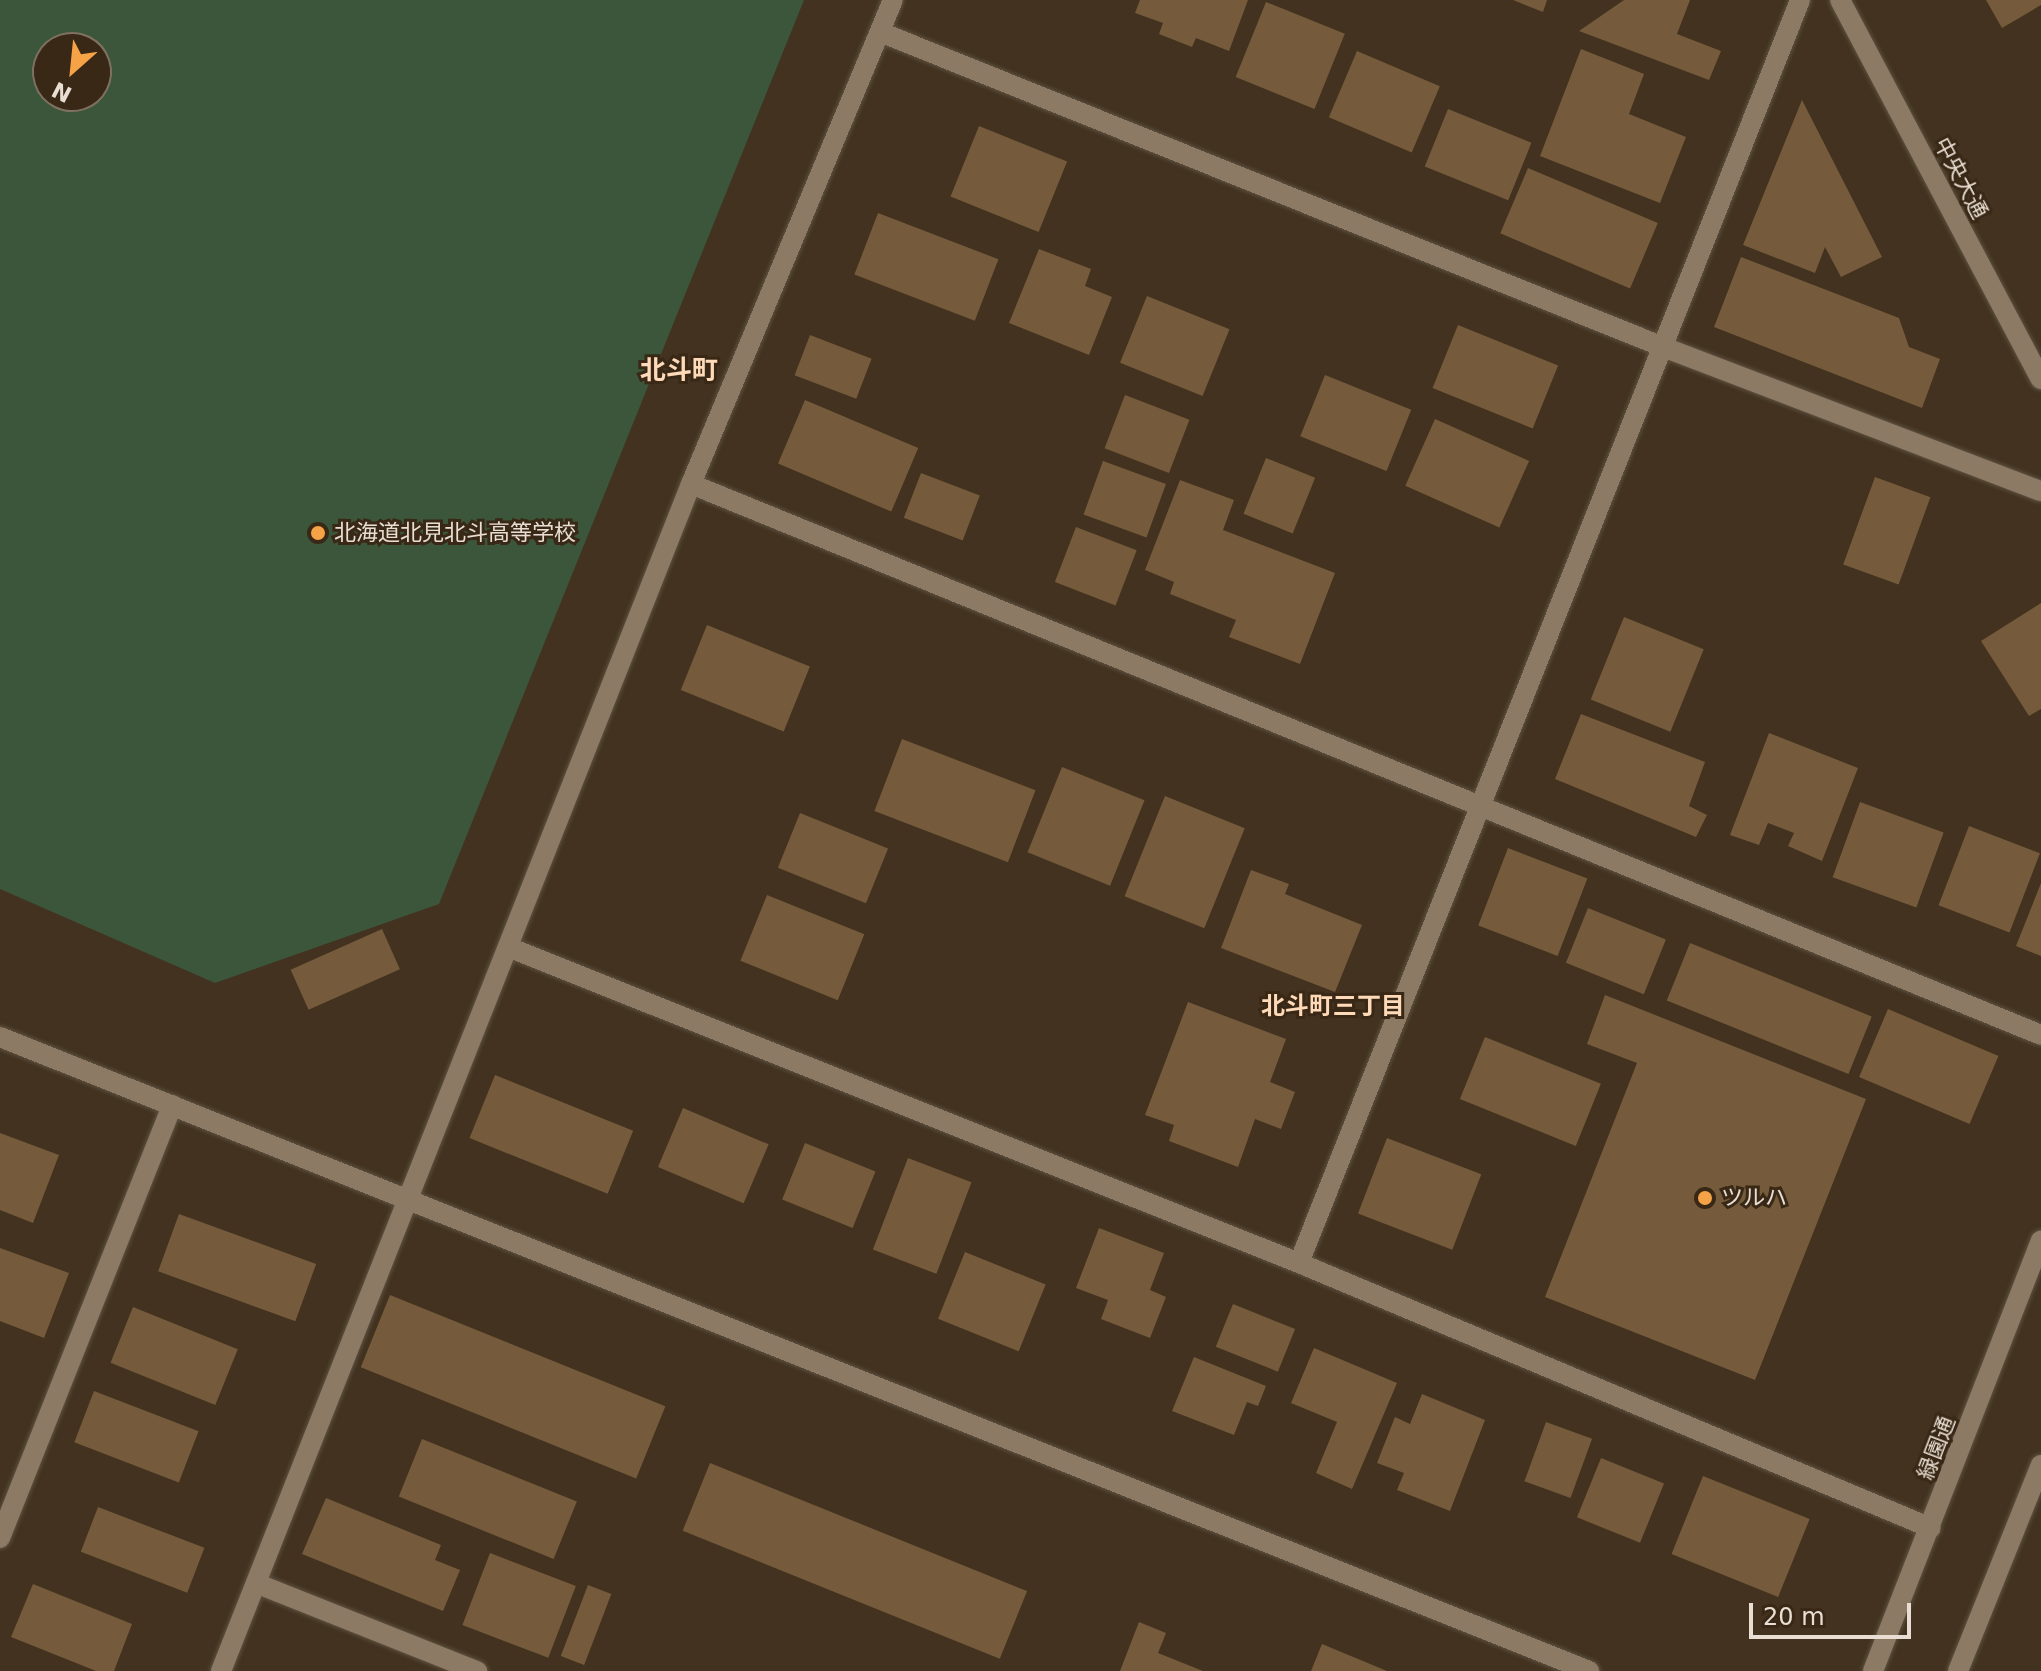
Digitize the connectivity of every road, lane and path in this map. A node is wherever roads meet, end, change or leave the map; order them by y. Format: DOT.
graph roads {
  1 [pos="893,0"];
  2 [pos="1800,0"];
  3 [pos="1840,0"];
  4 [pos="880,32"];
  5 [pos="1663,347"];
  6 [pos="2041,379"];
  7 [pos="691,484"];
  8 [pos="2041,491"];
  9 [pos="1483,804"];
  10 [pos="508,947"];
  11 [pos="2041,1035"];
  12 [pos="0,1037"];
  13 [pos="172,1105"];
  14 [pos="406,1198"];
  15 [pos="2041,1241"];
  16 [pos="1299,1263"];
  17 [pos="2041,1465"];
  18 [pos="1931,1528"];
  19 [pos="0,1538"];
  20 [pos="258,1584"];
  21 [pos="221,1671"];
  22 [pos="477,1671"];
  23 [pos="1589,1671"];
  24 [pos="1873,1671"];
  25 [pos="1958,1671"];
  1 -- 4 [label="street"];
  2 -- 5 [label="street"];
  3 -- 6 [label="street, 中央大通"];
  4 -- 5 [label="street"];
  4 -- 7 [label="street"];
  5 -- 8 [label="street"];
  5 -- 9 [label="street"];
  7 -- 9 [label="street"];
  7 -- 10 [label="street"];
  9 -- 11 [label="street"];
  9 -- 16 [label="street"];
  10 -- 14 [label="street"];
  10 -- 16 [label="street"];
  12 -- 13 [label="street"];
  13 -- 14 [label="street"];
  13 -- 19 [label="street"];
  14 -- 20 [label="street"];
  14 -- 23 [label="street"];
  15 -- 18 [label="street, 緑園通"];
  16 -- 18 [label="street"];
  17 -- 25 [label="street"];
  18 -- 24 [label="street, 緑園通"];
  20 -- 21 [label="street"];
  20 -- 22 [label="street"];
}
